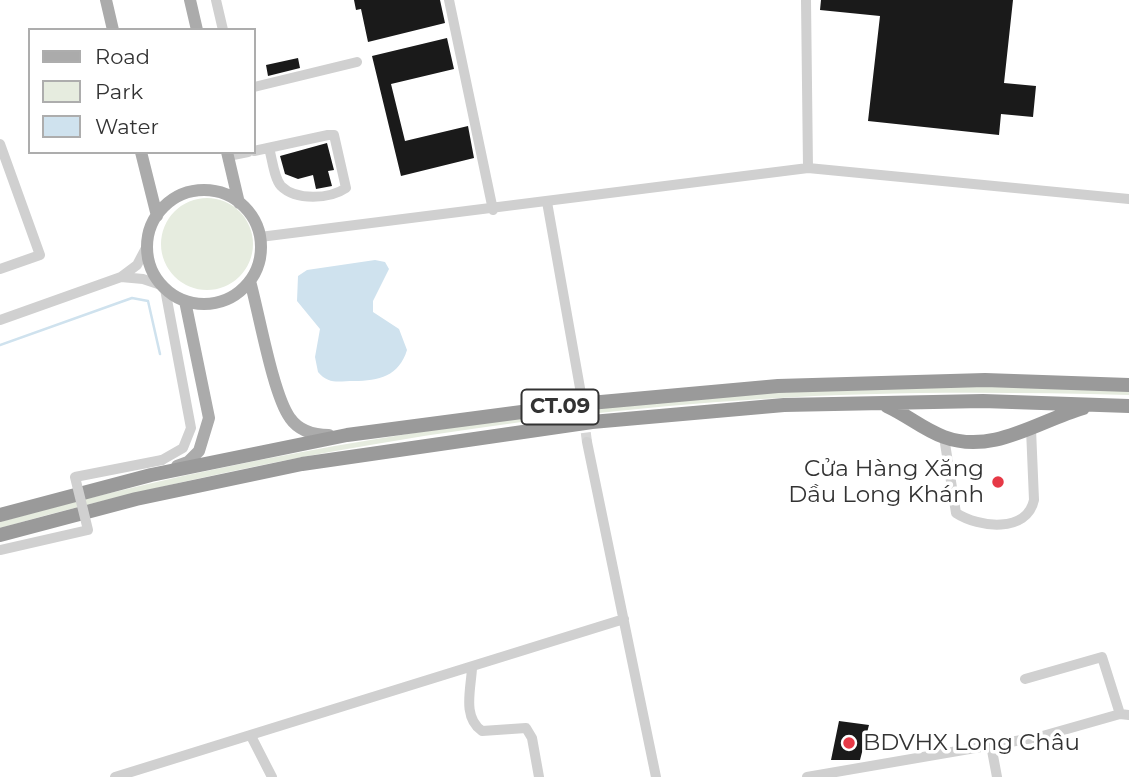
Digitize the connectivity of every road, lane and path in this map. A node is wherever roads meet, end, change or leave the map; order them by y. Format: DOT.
graph roads {
  1 [pos="106,0"];
  2 [pos="190,0"];
  3 [pos="216,0"];
  4 [pos="449,0"];
  5 [pos="806,0"];
  6 [pos="113,28"];
  7 [pos="197,28"];
  8 [pos="223,28"];
  9 [pos="358,62"];
  10 [pos="256,87"];
  11 [pos="0,144"];
  12 [pos="269,148"];
  13 [pos="256,151"];
  14 [pos="142,154"];
  15 [pos="228,154"];
  16 [pos="808,168"];
  17 [pos="1129,199"];
  18 [pos="547,202"];
  19 [pos="239,203"];
  20 [pos="493,210"];
  21 [pos="157,216"];
  22 [pos="260,237"];
  23 [pos="147,246"];
  24 [pos="0,269"];
  25 [pos="121,277"];
  26 [pos="250,281"];
  27 [pos="163,287"];
  28 [pos="185,301"];
  29 [pos="0,320"];
  30 [pos="1129,385"];
  31 [pos="580,388"];
  32 [pos="879,403"];
  33 [pos="1093,405"];
  34 [pos="1129,406"];
  35 [pos="1031,429"];
  36 [pos="347,435"];
  37 [pos="944,437"];
  38 [pos="587,442"];
  39 [pos="151,475"];
  40 [pos="0,515"];
  41 [pos="0,535"];
  42 [pos="1,551"];
  43 [pos="624,619"];
  44 [pos="472,668"];
  45 [pos="1025,680"];
  46 [pos="1125,715"];
  47 [pos="251,736"];
  48 [pos="991,745"];
  49 [pos="115,777"];
  50 [pos="272,777"];
  51 [pos="539,777"];
  52 [pos="656,777"];
  53 [pos="807,777"];
  54 [pos="997,777"];
  1 -- 6 [label="main road"];
  2 -- 7 [label="main road"];
  3 -- 8 [label="street"];
  4 -- 20 [label="street"];
  5 -- 16 [label="street"];
  9 -- 10 [label="street"];
  11 -- 24 [label="street"];
  12 -- 12 [label="street"];
  12 -- 13 [label="street"];
  14 -- 21 [label="main road"];
  15 -- 19 [label="main road"];
  16 -- 17 [label="street"];
  16 -- 18 [label="street"];
  18 -- 20 [label="street"];
  18 -- 31 [label="street"];
  19 -- 21 [label="main road"];
  19 -- 22 [label="main road"];
  20 -- 22 [label="street"];
  21 -- 23 [label="main road"];
  22 -- 26 [label="main road"];
  23 -- 25 [label="street"];
  23 -- 27 [label="main road"];
  25 -- 27 [label="street"];
  25 -- 29 [label="street"];
  26 -- 28 [label="main road"];
  26 -- 36 [label="main road"];
  27 -- 28 [label="main road"];
  27 -- 42 [label="street, bridge"];
  28 -- 39 [label="main road"];
  30 -- 36 [label="highway, CT.09"];
  32 -- 33 [label="highway, CT.09"];
  32 -- 37 [label="highway"];
  32 -- 41 [label="highway, CT.09"];
  33 -- 34 [label="highway, CT.09"];
  33 -- 35 [label="highway"];
  35 -- 37 [label="highway"];
  35 -- 37 [label="street"];
  36 -- 39 [label="highway, CT.09"];
  38 -- 43 [label="street"];
  39 -- 40 [label="highway, CT.09"];
  43 -- 44 [label="street"];
  43 -- 52 [label="street"];
  44 -- 47 [label="street"];
  44 -- 51 [label="street"];
  45 -- 46 [label="street"];
  46 -- 48 [label="street"];
  47 -- 49 [label="street"];
  47 -- 50 [label="street"];
  48 -- 53 [label="street"];
  48 -- 54 [label="street"];
}
